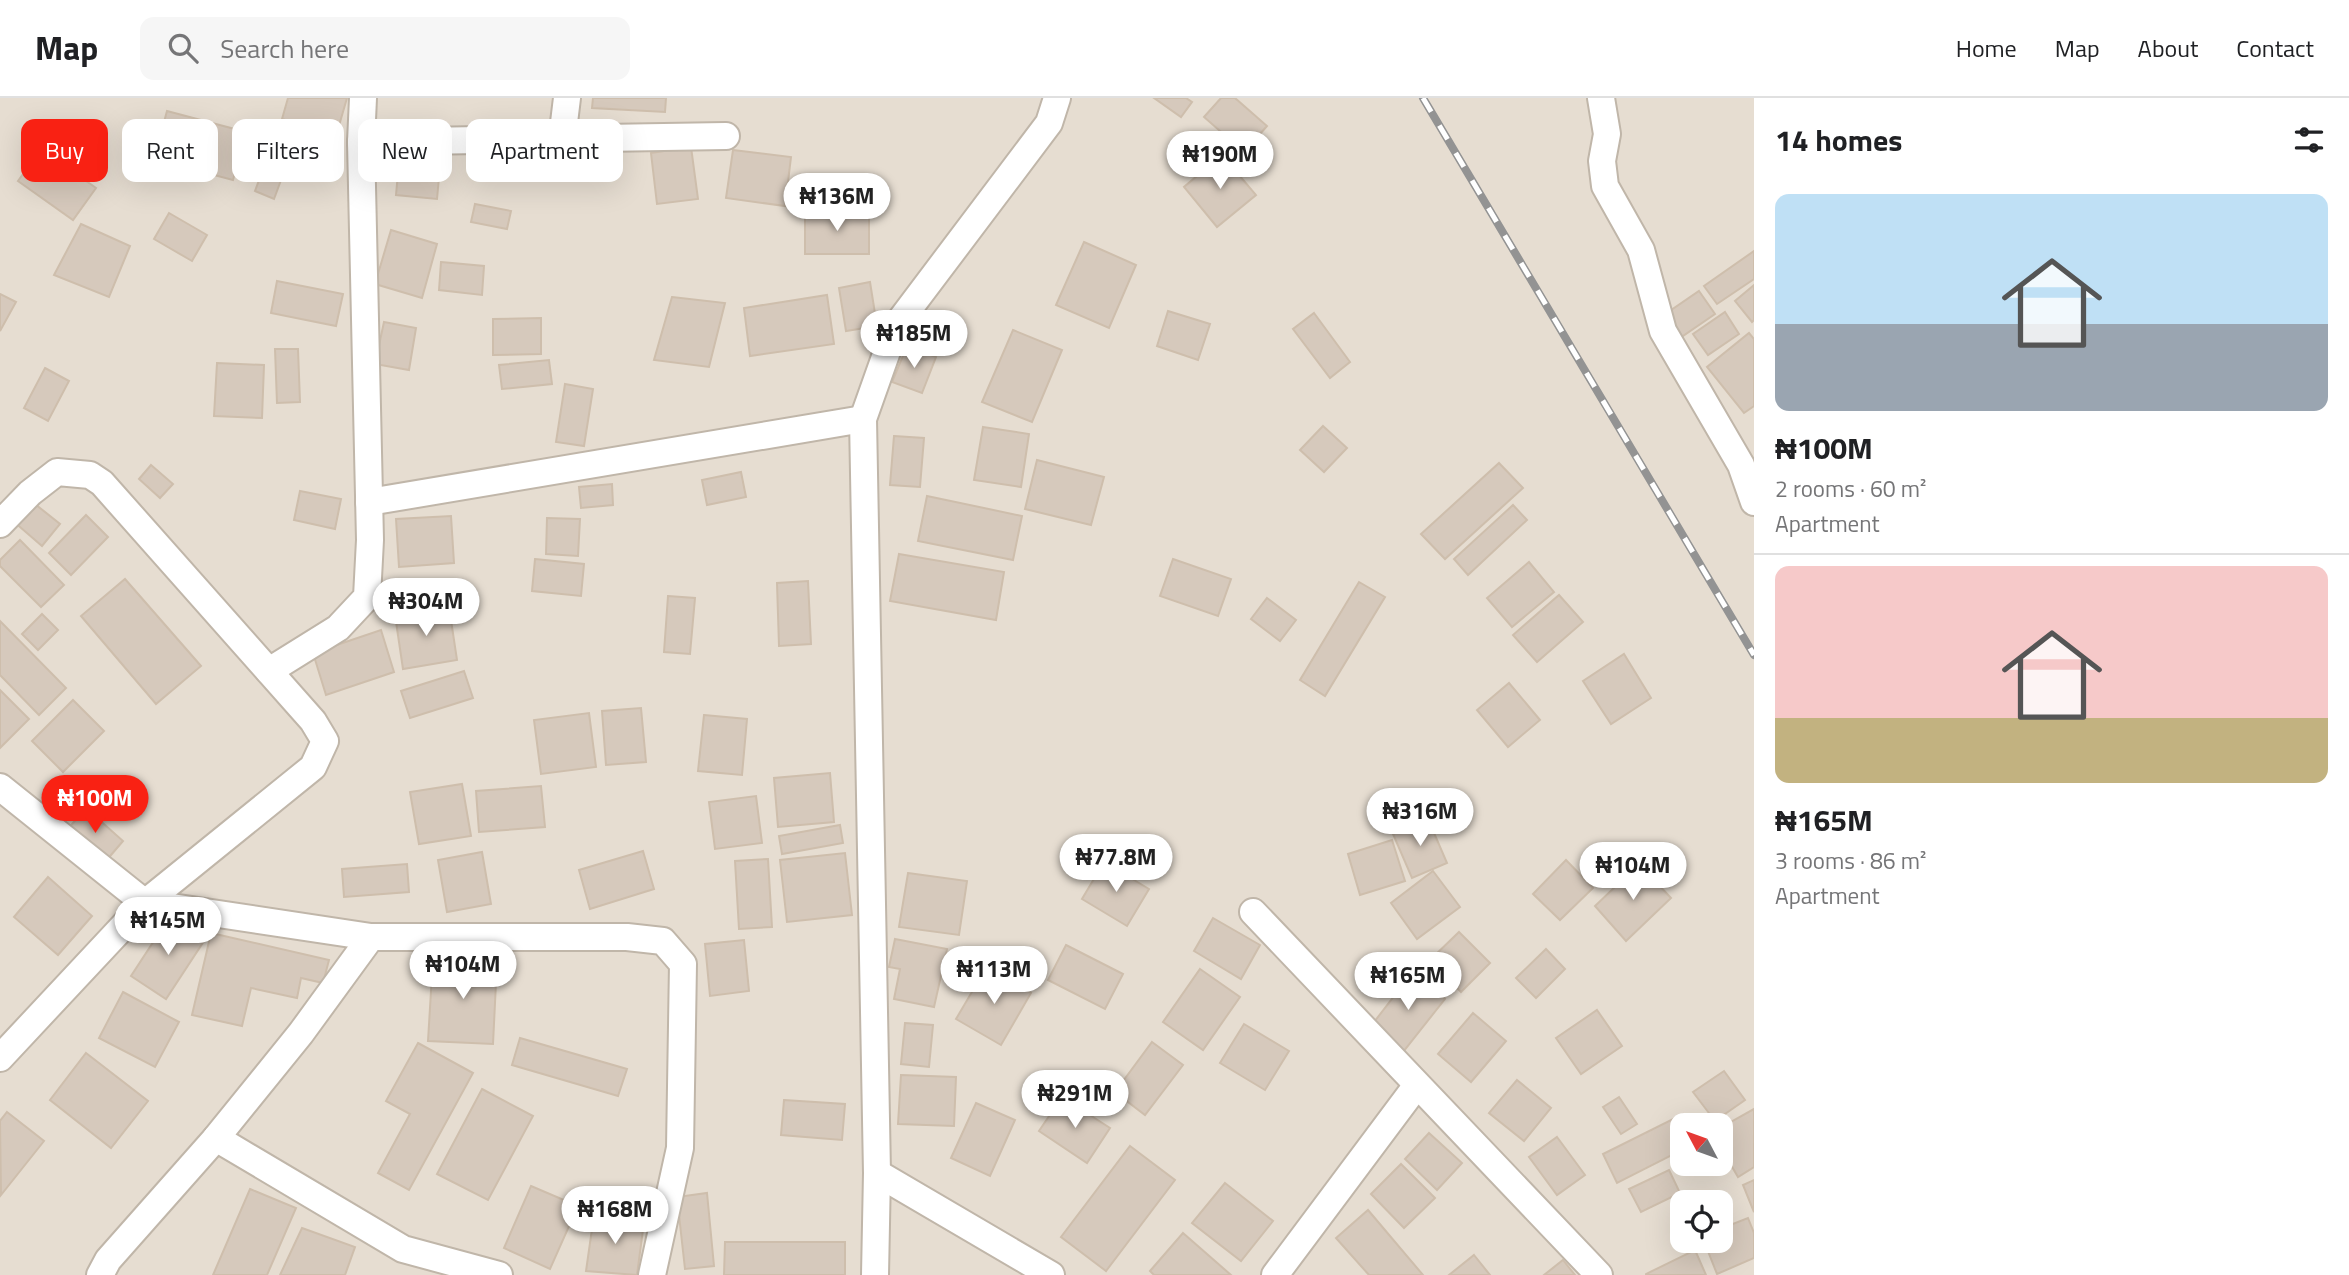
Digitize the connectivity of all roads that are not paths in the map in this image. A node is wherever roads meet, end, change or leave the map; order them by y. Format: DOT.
graph roads {
  1 [pos="363,98"];
  2 [pos="567,98"];
  3 [pos="1057,98"];
  4 [pos="1601,98"];
  5 [pos="362,119"];
  6 [pos="564,119"];
  7 [pos="726,136"];
  8 [pos="623,138"];
  9 [pos="362,182"];
  10 [pos="863,419"];
  11 [pos="369,502"];
  12 [pos="1754,502"];
  13 [pos="0,524"];
  14 [pos="269,671"];
  15 [pos="0,787"];
  16 [pos="145,903"];
  17 [pos="1253,912"];
  18 [pos="371,937"];
  19 [pos="0,1058"];
  20 [pos="1417,1085"];
  21 [pos="216,1138"];
  22 [pos="877,1173"];
  23 [pos="100,1275"];
  24 [pos="499,1275"];
  25 [pos="652,1275"];
  26 [pos="875,1275"];
  27 [pos="1051,1275"];
  28 [pos="1275,1275"];
  29 [pos="1600,1275"];
  1 -- 5 [label="street"];
  2 -- 6 [label="street"];
  3 -- 10 [label="street"];
  4 -- 12 [label="street"];
  7 -- 8 [label="street"];
  9 -- 11 [label="street"];
  10 -- 11 [label="street"];
  10 -- 22 [label="street"];
  11 -- 14 [label="street"];
  13 -- 14 [label="street"];
  14 -- 16 [label="street"];
  15 -- 16 [label="street"];
  16 -- 18 [label="street"];
  16 -- 19 [label="street"];
  17 -- 20 [label="street"];
  18 -- 21 [label="street"];
  18 -- 25 [label="street"];
  20 -- 28 [label="street"];
  20 -- 29 [label="street"];
  21 -- 23 [label="street"];
  21 -- 24 [label="street"];
  22 -- 26 [label="street"];
  22 -- 27 [label="street"];
}
